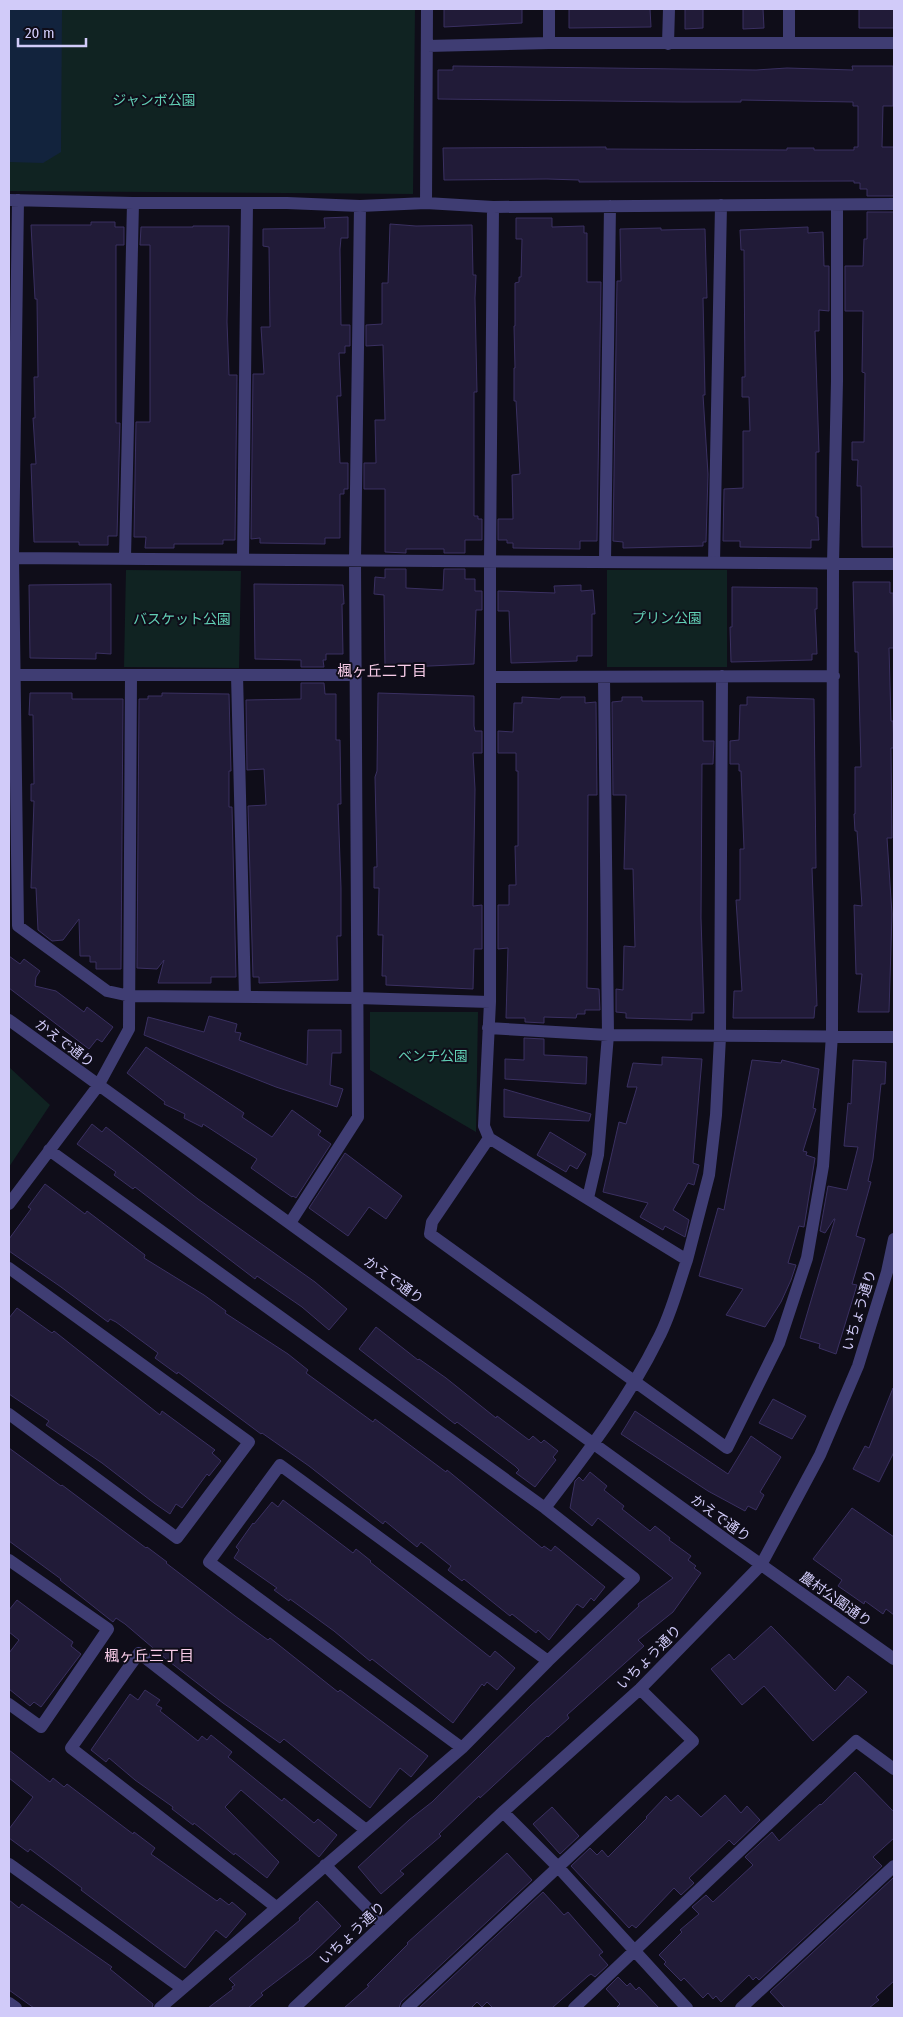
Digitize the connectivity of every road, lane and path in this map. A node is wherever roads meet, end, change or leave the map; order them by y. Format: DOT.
graph roads {
  1 [pos="427,9"];
  2 [pos="549,9"];
  3 [pos="668,9"];
  4 [pos="788,9"];
  5 [pos="788,42"];
  6 [pos="549,43"];
  7 [pos="894,43"];
  8 [pos="668,44"];
  9 [pos="427,46"];
  10 [pos="13,200"];
  11 [pos="133,203"];
  12 [pos="247,203"];
  13 [pos="426,203"];
  14 [pos="894,204"];
  15 [pos="360,206"];
  16 [pos="610,206"];
  17 [pos="721,206"];
  18 [pos="837,206"];
  19 [pos="493,207"];
  20 [pos="11,558"];
  21 [pos="125,558"];
  22 [pos="243,559"];
  23 [pos="355,560"];
  24 [pos="490,561"];
  25 [pos="605,562"];
  26 [pos="714,563"];
  27 [pos="833,564"];
  28 [pos="894,564"];
  29 [pos="14,675"];
  30 [pos="131,675"];
  31 [pos="237,675"];
  32 [pos="356,675"];
  33 [pos="722,676"];
  34 [pos="834,676"];
  35 [pos="490,677"];
  36 [pos="604,678"];
  37 [pos="130,996"];
  38 [pos="245,997"];
  39 [pos="357,998"];
  40 [pos="490,1002"];
  41 [pos="9,1020"];
  42 [pos="488,1028"];
  43 [pos="608,1035"];
  44 [pos="720,1036"];
  45 [pos="832,1036"];
  46 [pos="894,1036"];
  47 [pos="98,1086"];
  48 [pos="489,1138"];
  49 [pos="49,1150"];
  50 [pos="588,1198"];
  51 [pos="9,1204"];
  52 [pos="290,1223"];
  53 [pos="894,1239"];
  54 [pos="687,1260"];
  55 [pos="9,1268"];
  56 [pos="636,1382"];
  57 [pos="9,1414"];
  58 [pos="594,1444"];
  59 [pos="545,1508"];
  60 [pos="9,1560"];
  61 [pos="761,1565"];
  62 [pos="894,1659"];
  63 [pos="548,1661"];
  64 [pos="640,1689"];
  65 [pos="9,1704"];
  66 [pos="462,1748"];
  67 [pos="894,1769"];
  68 [pos="503,1812"];
  69 [pos="366,1830"];
  70 [pos="9,1864"];
  71 [pos="325,1865"];
  72 [pos="894,1866"];
  73 [pos="558,1867"];
  74 [pos="276,1907"];
  75 [pos="383,1924"];
  76 [pos="635,1951"];
  77 [pos="182,1988"];
  78 [pos="9,2003"];
  79 [pos="16,2008"];
  80 [pos="160,2008"];
  81 [pos="294,2008"];
  82 [pos="407,2008"];
  83 [pos="574,2008"];
  84 [pos="686,2008"];
  85 [pos="741,2008"];
  1 -- 9 [label="street"];
  2 -- 6 [label="street"];
  3 -- 8 [label="street"];
  4 -- 5 [label="street"];
  5 -- 7 [label="street"];
  5 -- 8 [label="street"];
  6 -- 8 [label="street"];
  6 -- 9 [label="street"];
  9 -- 13 [label="street"];
  10 -- 11 [label="street"];
  10 -- 20 [label="street"];
  11 -- 12 [label="street"];
  11 -- 21 [label="street"];
  12 -- 15 [label="street"];
  12 -- 22 [label="street"];
  13 -- 15 [label="street"];
  13 -- 19 [label="street"];
  14 -- 18 [label="street"];
  15 -- 23 [label="street"];
  16 -- 17 [label="street"];
  16 -- 19 [label="street"];
  16 -- 25 [label="street"];
  17 -- 18 [label="street"];
  17 -- 26 [label="street"];
  18 -- 27 [label="street"];
  19 -- 24 [label="street"];
  20 -- 21 [label="street"];
  20 -- 29 [label="street"];
  21 -- 22 [label="street"];
  22 -- 23 [label="street"];
  23 -- 24 [label="street"];
  23 -- 32 [label="street"];
  24 -- 25 [label="street"];
  24 -- 35 [label="street"];
  25 -- 26 [label="street"];
  26 -- 27 [label="street"];
  27 -- 28 [label="street"];
  27 -- 34 [label="street"];
  29 -- 30 [label="street"];
  29 -- 37 [label="street"];
  30 -- 31 [label="street"];
  30 -- 37 [label="street"];
  31 -- 32 [label="street"];
  31 -- 38 [label="street"];
  32 -- 39 [label="street"];
  33 -- 34 [label="street"];
  33 -- 36 [label="street"];
  33 -- 44 [label="street"];
  34 -- 45 [label="street"];
  35 -- 36 [label="street"];
  35 -- 40 [label="street"];
  36 -- 43 [label="street"];
  37 -- 38 [label="street"];
  37 -- 47 [label="street"];
  38 -- 39 [label="street"];
  39 -- 40 [label="street"];
  39 -- 52 [label="street"];
  40 -- 42 [label="street"];
  41 -- 47 [label="street, かえで通り"];
  42 -- 43 [label="street"];
  42 -- 48 [label="street"];
  43 -- 44 [label="street"];
  43 -- 50 [label="street"];
  44 -- 45 [label="street"];
  44 -- 54 [label="street"];
  45 -- 46 [label="street"];
  45 -- 56 [label="street"];
  47 -- 49 [label="street"];
  47 -- 52 [label="street, かえで通り"];
  48 -- 50 [label="street"];
  48 -- 56 [label="street"];
  49 -- 51 [label="street"];
  49 -- 59 [label="street"];
  50 -- 54 [label="street"];
  52 -- 58 [label="street, かえで通り"];
  53 -- 61 [label="street, いちょう通り"];
  54 -- 56 [label="street"];
  55 -- 57 [label="street"];
  56 -- 58 [label="street"];
  58 -- 59 [label="street"];
  58 -- 61 [label="street, かえで通り"];
  59 -- 63 [label="street"];
  60 -- 65 [label="street"];
  61 -- 62 [label="street, 農村公園通り"];
  61 -- 64 [label="street, いちょう通り"];
  63 -- 66 [label="street"];
  63 -- 66 [label="street"];
  64 -- 68 [label="street, いちょう通り"];
  64 -- 73 [label="street"];
  66 -- 69 [label="street"];
  67 -- 76 [label="street"];
  68 -- 73 [label="street"];
  68 -- 75 [label="street, いちょう通り"];
  69 -- 71 [label="street"];
  69 -- 74 [label="street"];
  70 -- 77 [label="street"];
  71 -- 74 [label="street"];
  71 -- 75 [label="street"];
  72 -- 85 [label="street"];
  73 -- 76 [label="street"];
  73 -- 82 [label="street"];
  74 -- 77 [label="street"];
  75 -- 81 [label="street, いちょう通り"];
  76 -- 83 [label="street"];
  76 -- 84 [label="street"];
  77 -- 80 [label="street"];
  78 -- 79 [label="street"];
}
